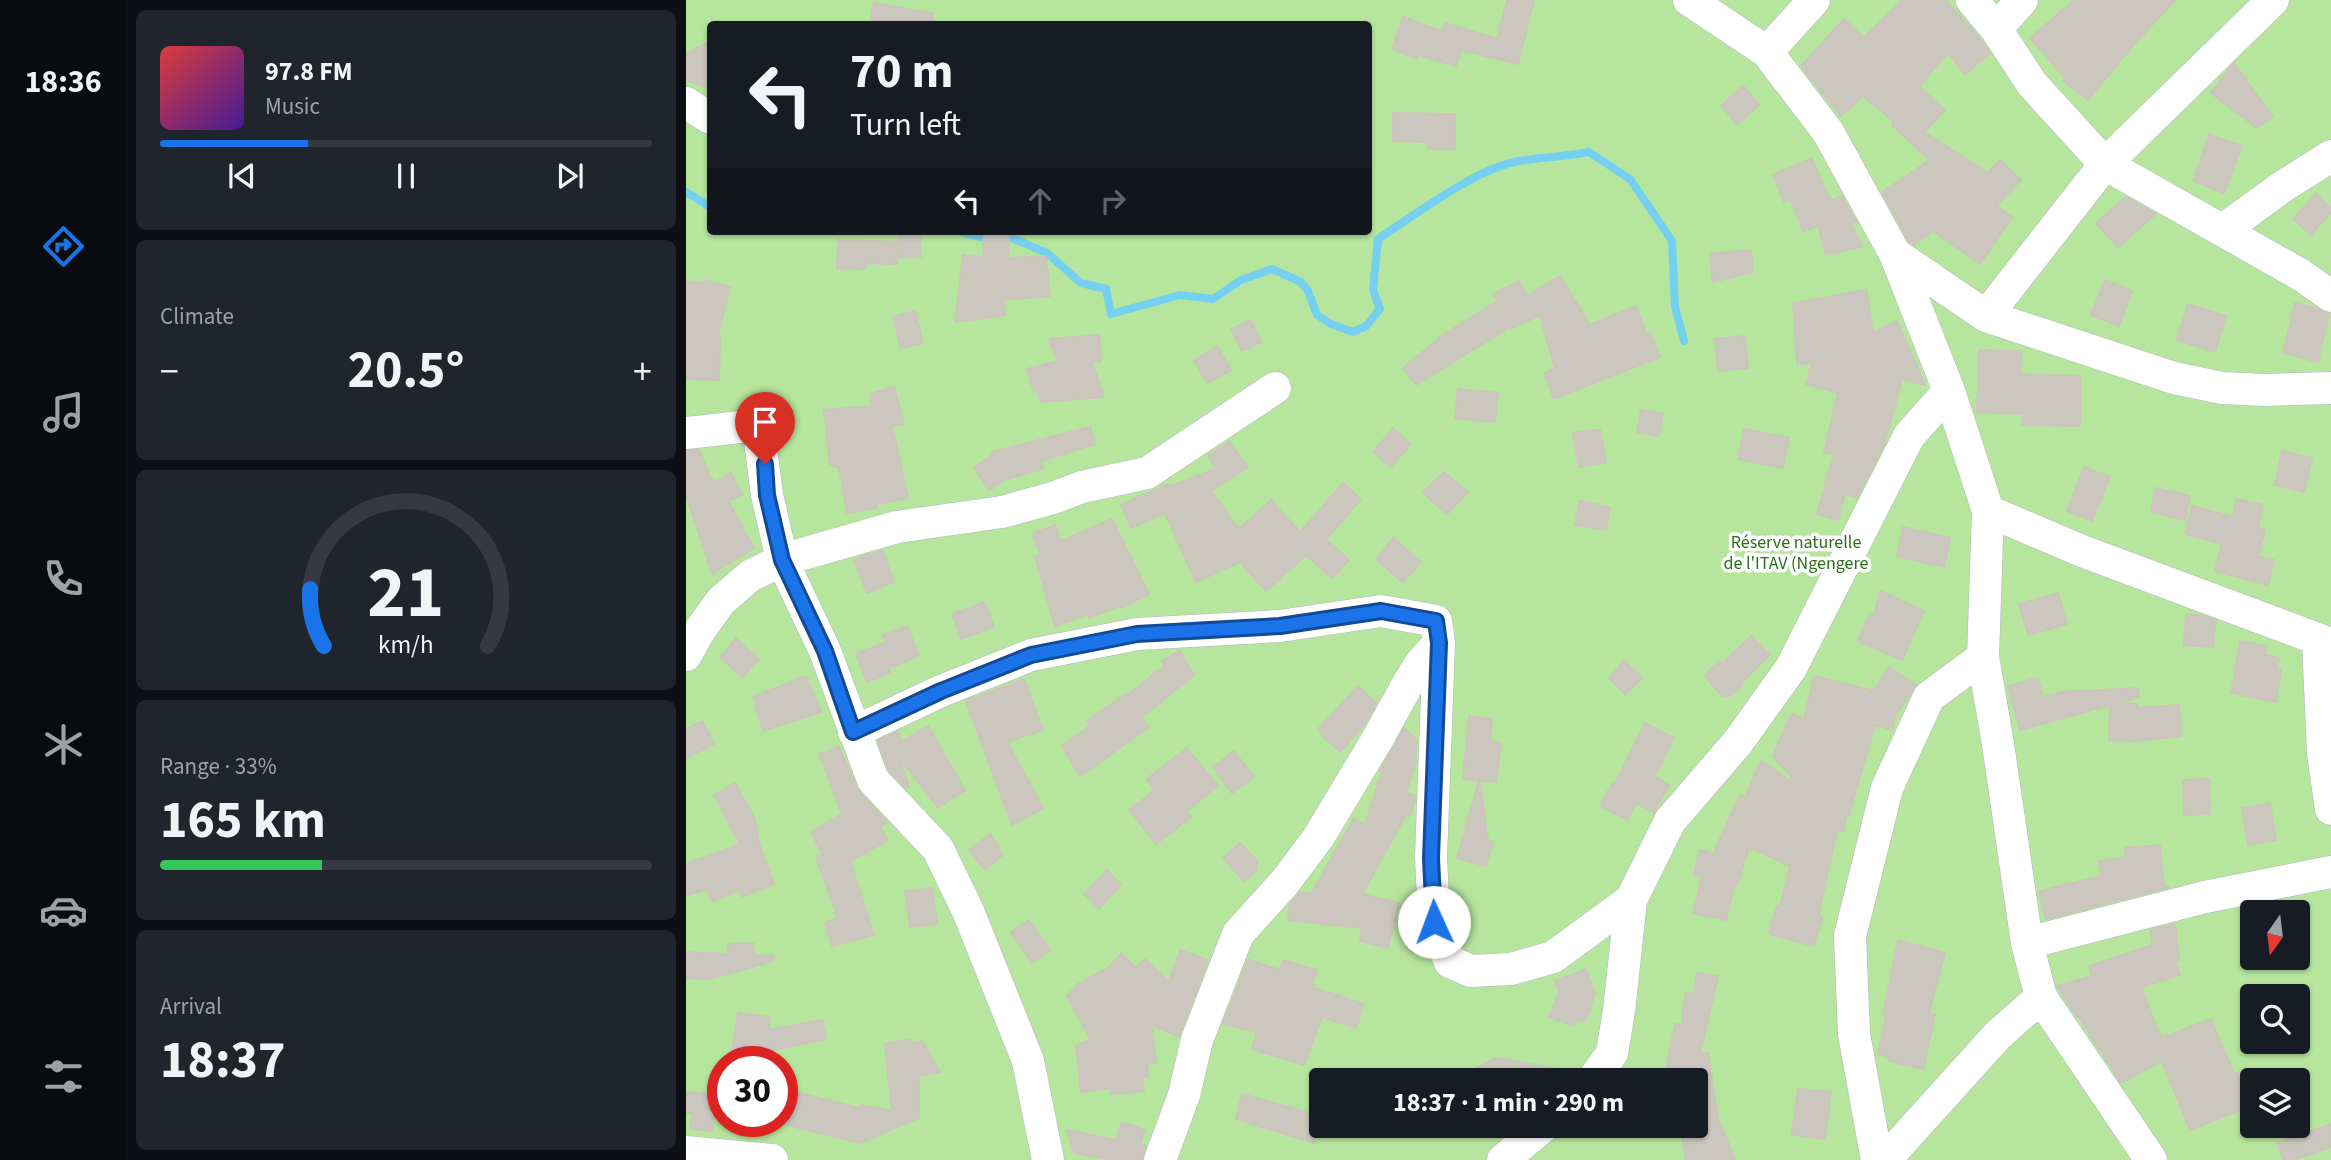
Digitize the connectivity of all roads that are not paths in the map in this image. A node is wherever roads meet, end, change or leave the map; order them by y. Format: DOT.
graph roads {
  1 [pos="1689,0"];
  2 [pos="1814,0"];
  3 [pos="1972,0"];
  4 [pos="2022,0"];
  5 [pos="2273,0"];
  6 [pos="1996,29"];
  7 [pos="1768,52"];
  8 [pos="686,103"];
  9 [pos="707,116"];
  10 [pos="2331,156"];
  11 [pos="2105,164"];
  12 [pos="2223,230"];
  13 [pos="1895,254"];
  14 [pos="2331,296"];
  15 [pos="1986,316"];
  16 [pos="1275,388"];
  17 [pos="2331,388"];
  18 [pos="1950,391"];
  19 [pos="686,433"];
  20 [pos="1988,511"];
  21 [pos="782,560"];
  22 [pos="1439,643"];
  23 [pos="2325,643"];
  24 [pos="686,655"];
  25 [pos="1983,657"];
  26 [pos="853,732"];
  27 [pos="2331,808"];
  28 [pos="2331,872"];
  29 [pos="1631,900"];
  30 [pos="2027,943"];
  31 [pos="2041,997"];
  32 [pos="1601,1068"];
  33 [pos="1529,1138"];
  34 [pos="686,1152"];
  35 [pos="772,1160"];
  36 [pos="1048,1160"];
  37 [pos="1160,1160"];
  38 [pos="1503,1160"];
  39 [pos="1877,1160"];
  40 [pos="1885,1160"];
  41 [pos="2151,1160"];
  1 -- 7 [label="street"];
  2 -- 7 [label="street"];
  3 -- 6 [label="street"];
  4 -- 6 [label="street"];
  5 -- 11 [label="street"];
  6 -- 11 [label="street"];
  7 -- 13 [label="street"];
  8 -- 9 [label="street"];
  10 -- 12 [label="street"];
  11 -- 12 [label="street"];
  11 -- 15 [label="street"];
  12 -- 14 [label="street"];
  13 -- 15 [label="street"];
  13 -- 18 [label="street"];
  15 -- 17 [label="street"];
  16 -- 21 [label="street"];
  18 -- 20 [label="street"];
  18 -- 29 [label="street"];
  19 -- 21 [label="street"];
  20 -- 23 [label="street"];
  20 -- 25 [label="street"];
  21 -- 24 [label="street"];
  21 -- 26 [label="street"];
  22 -- 26 [label="street"];
  22 -- 29 [label="street"];
  22 -- 37 [label="street"];
  23 -- 27 [label="street"];
  25 -- 30 [label="street"];
  25 -- 39 [label="street"];
  26 -- 36 [label="street"];
  28 -- 30 [label="street"];
  29 -- 32 [label="street"];
  30 -- 31 [label="street"];
  31 -- 40 [label="street"];
  31 -- 41 [label="street"];
  33 -- 38 [label="street"];
  34 -- 35 [label="street"];
}
